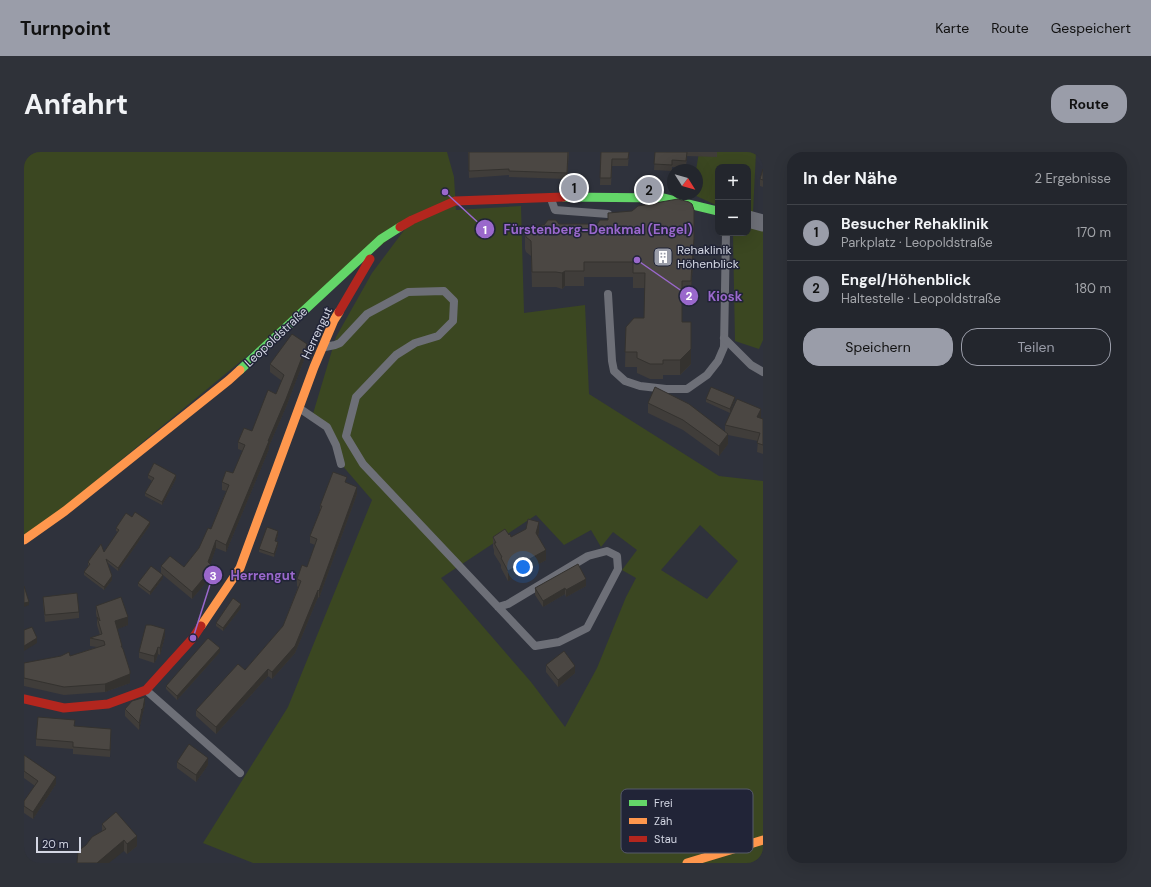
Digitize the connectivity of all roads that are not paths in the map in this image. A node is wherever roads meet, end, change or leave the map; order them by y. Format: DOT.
graph roads {
  1 [pos="550,197"];
  2 [pos="715,210"];
  3 [pos="608,214"];
  4 [pos="751,220"];
  5 [pos="763,223"];
  6 [pos="726,236"];
  7 [pos="382,239"];
  8 [pos="608,294"];
  9 [pos="724,338"];
  10 [pos="322,347"];
  11 [pos="763,372"];
  12 [pos="299,408"];
  13 [pos="341,464"];
  14 [pos="24,540"];
  15 [pos="498,607"];
  16 [pos="146,690"];
  17 [pos="24,699"];
  18 [pos="240,773"];
  19 [pos="763,840"];
  20 [pos="753,843"];
  21 [pos="721,853"];
  22 [pos="688,863"];
  1 -- 2 [label="street, Leopoldstraße"];
  1 -- 3 [label="lane"];
  1 -- 7 [label="street, Leopoldstraße"];
  4 -- 5 [label="street"];
  6 -- 9 [label="lane"];
  7 -- 10 [label="street, Herrengut"];
  7 -- 14 [label="street, Leopoldstraße"];
  8 -- 9 [label="lane"];
  9 -- 11 [label="lane"];
  10 -- 12 [label="street, Herrengut"];
  10 -- 15 [label="lane"];
  12 -- 13 [label="lane"];
  12 -- 16 [label="street, Herrengut"];
  15 -- 15 [label="lane"];
  16 -- 17 [label="street, Herrengut"];
  16 -- 18 [label="lane"];
  19 -- 20 [label="street"];
  21 -- 22 [label="street"];
}
